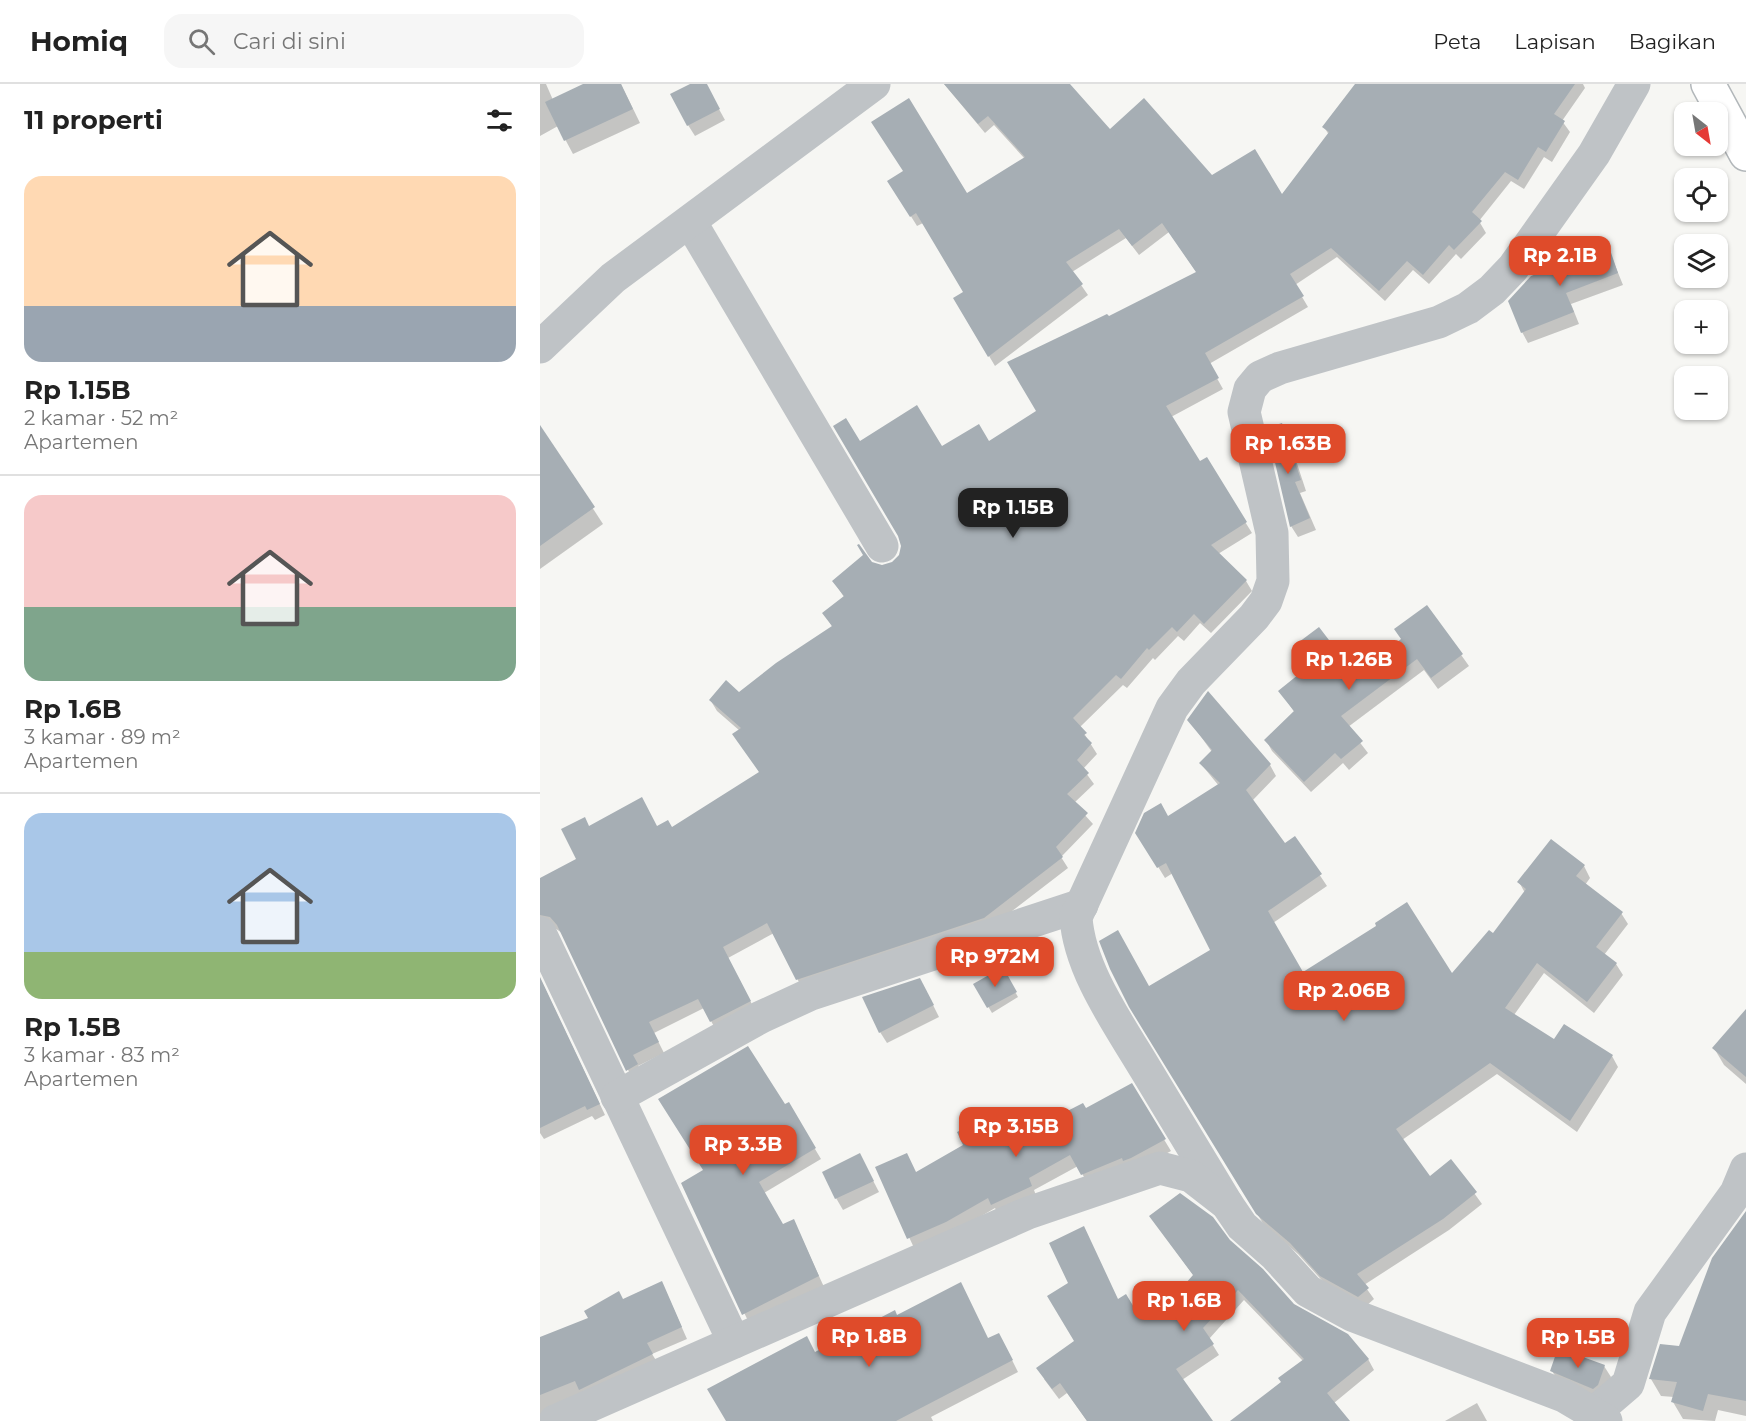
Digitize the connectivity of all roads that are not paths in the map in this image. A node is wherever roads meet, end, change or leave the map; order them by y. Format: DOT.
graph roads {
  1 [pos="874,84"];
  2 [pos="1634,84"];
  3 [pos="1708,84"];
  4 [pos="1746,154"];
  5 [pos="690,223"];
  6 [pos="540,347"];
  7 [pos="882,546"];
  8 [pos="1082,905"];
  9 [pos="540,933"];
  10 [pos="617,1097"];
  11 [pos="1746,1169"];
  12 [pos="1227,1204"];
  13 [pos="734,1342"];
  14 [pos="1599,1417"];
  15 [pos="555,1421"];
  1 -- 5 [label="street"];
  2 -- 8 [label="street"];
  3 -- 4 [label="main road"];
  5 -- 6 [label="street"];
  5 -- 7 [label="street"];
  8 -- 10 [label="street"];
  8 -- 12 [label="street"];
  9 -- 10 [label="street"];
  10 -- 13 [label="street"];
  11 -- 14 [label="street"];
  12 -- 13 [label="street"];
  12 -- 14 [label="street"];
  13 -- 15 [label="street"];
}
